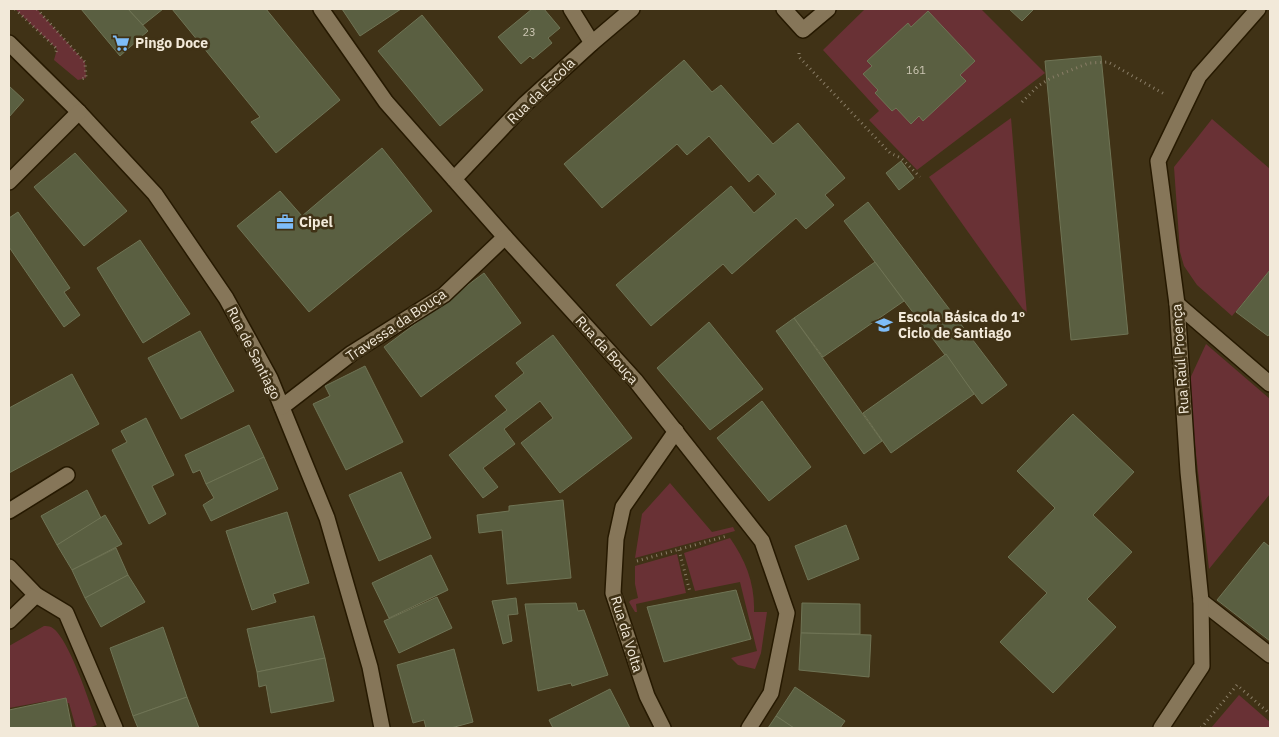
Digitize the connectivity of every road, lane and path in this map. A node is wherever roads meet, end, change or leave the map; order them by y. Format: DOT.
graph roads {
  1 [pos="15,9"];
  2 [pos="37,9"];
  3 [pos="321,9"];
  4 [pos="571,9"];
  5 [pos="632,9"];
  6 [pos="784,9"];
  7 [pos="828,9"];
  8 [pos="1258,9"];
  9 [pos="803,30"];
  10 [pos="9,43"];
  11 [pos="592,43"];
  12 [pos="54,60"];
  13 [pos="78,80"];
  14 [pos="1022,102"];
  15 [pos="1185,106"];
  16 [pos="79,112"];
  17 [pos="920,177"];
  18 [pos="454,179"];
  19 [pos="9,182"];
  20 [pos="505,237"];
  21 [pos="1177,304"];
  22 [pos="1270,384"];
  23 [pos="282,407"];
  24 [pos="676,432"];
  25 [pos="67,475"];
  26 [pos="9,511"];
  27 [pos="752,528"];
  28 [pos="679,550"];
  29 [pos="615,566"];
  30 [pos="9,567"];
  31 [pos="690,592"];
  32 [pos="36,595"];
  33 [pos="1200,601"];
  34 [pos="9,621"];
  35 [pos="1270,655"];
  36 [pos="1270,714"];
  37 [pos="115,728"];
  38 [pos="380,728"];
  39 [pos="663,728"];
  40 [pos="749,728"];
  41 [pos="1161,728"];
  42 [pos="1201,728"];
  1 -- 12 [label="path"];
  2 -- 13 [label="path"];
  3 -- 18 [label="street, Rua da Bouça"];
  4 -- 11 [label="street"];
  5 -- 11 [label="street, Rua da Escola"];
  6 -- 9 [label="street"];
  7 -- 9 [label="street"];
  8 -- 15 [label="street, Rua Raúl Proença"];
  9 -- 17 [label="path"];
  10 -- 16 [label="street, Rua de Santiago"];
  11 -- 18 [label="street, Rua da Escola"];
  14 -- 15 [label="path"];
  15 -- 21 [label="street, Rua Raúl Proença"];
  16 -- 19 [label="street"];
  16 -- 23 [label="street, Rua de Santiago"];
  18 -- 20 [label="street, Rua da Bouça"];
  20 -- 23 [label="street, Travessa da Bouça"];
  20 -- 24 [label="street, Rua da Bouça"];
  21 -- 22 [label="street"];
  21 -- 33 [label="street, Rua Raúl Proença"];
  23 -- 38 [label="street, Rua de Santiago"];
  24 -- 27 [label="street, Rua da Bouça"];
  24 -- 29 [label="street, Rua da Volta"];
  25 -- 26 [label="street"];
  27 -- 28 [label="path"];
  27 -- 40 [label="street, Rua da Bouça"];
  28 -- 29 [label="path"];
  28 -- 31 [label="path"];
  29 -- 39 [label="street, Rua da Volta"];
  30 -- 32 [label="street"];
  32 -- 34 [label="street"];
  32 -- 37 [label="street"];
  33 -- 35 [label="street"];
  33 -- 41 [label="street, Rua Raúl Proença"];
  36 -- 42 [label="path"];
}
